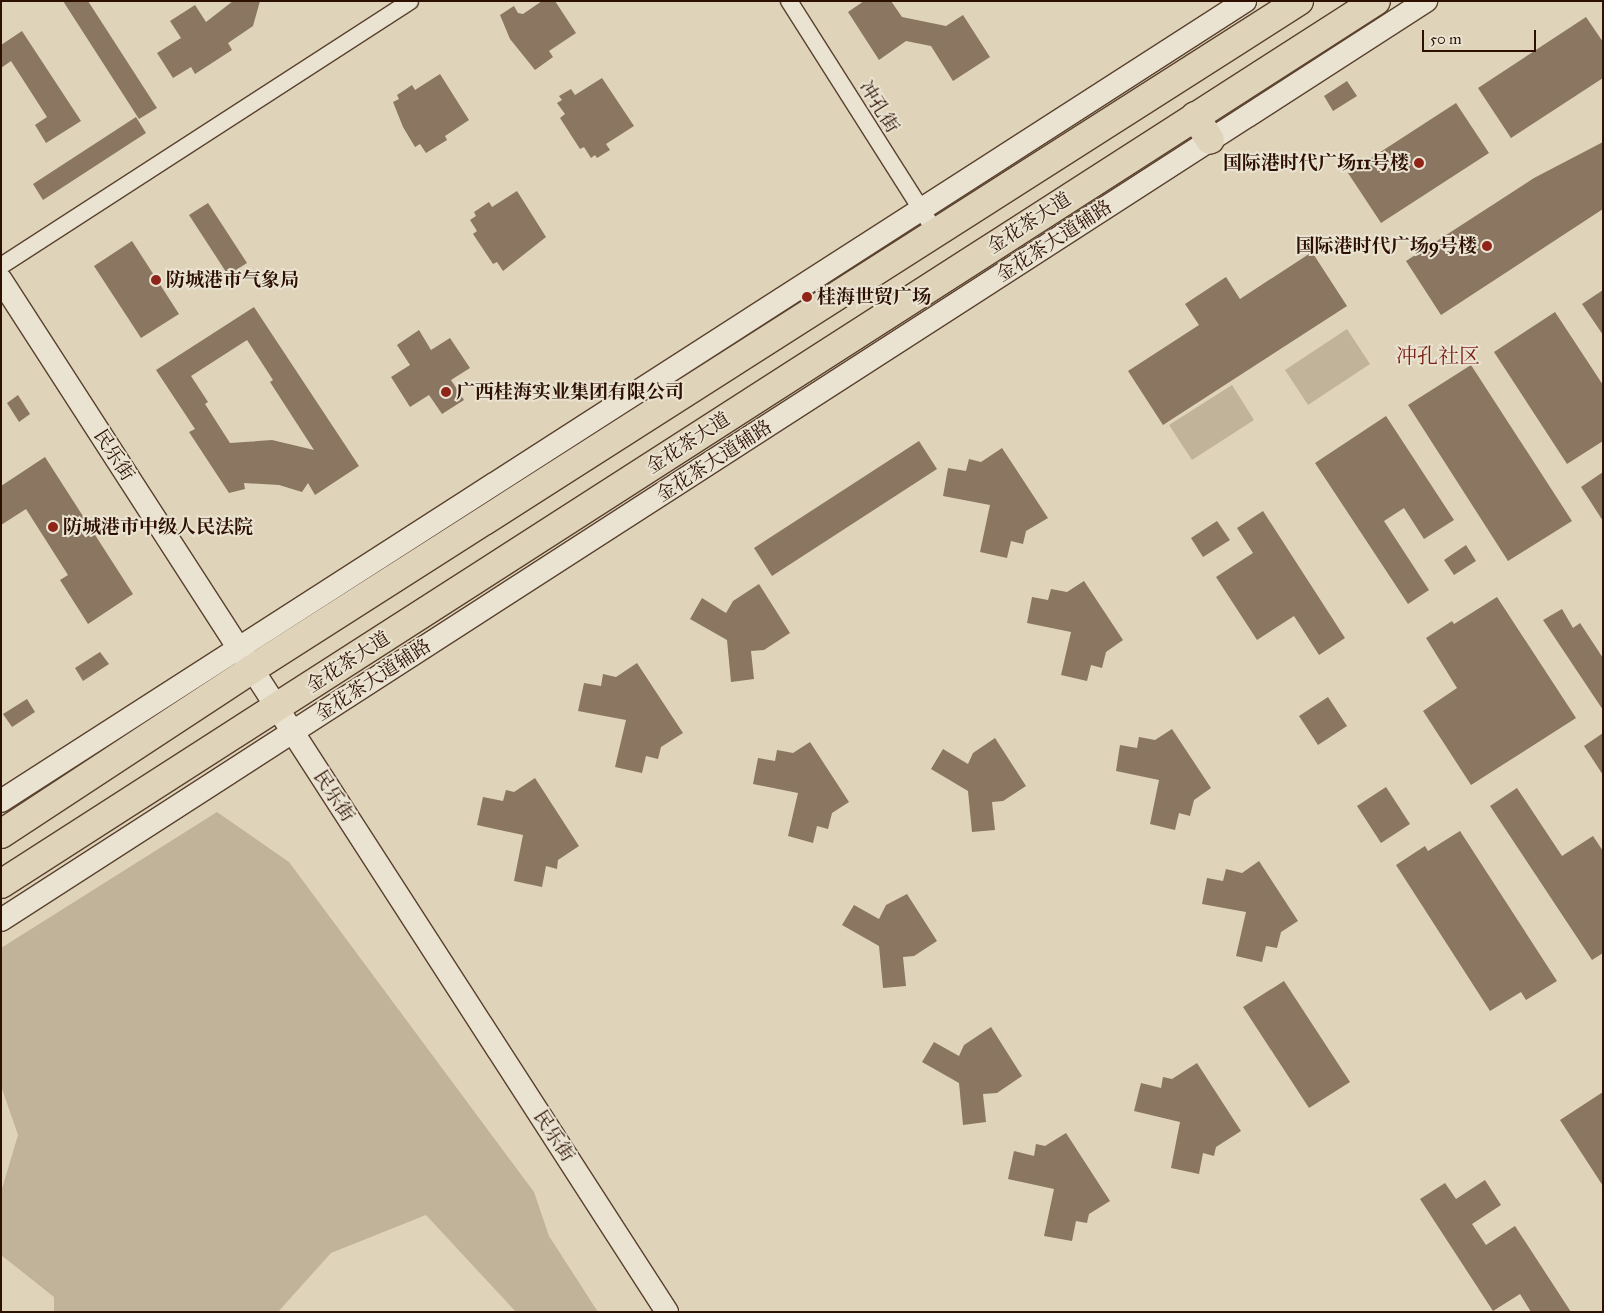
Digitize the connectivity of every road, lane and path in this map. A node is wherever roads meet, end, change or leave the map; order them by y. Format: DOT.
graph roads {
  1 [pos="410,1"];
  2 [pos="789,1"];
  3 [pos="1245,1"];
  4 [pos="1299,1"];
  5 [pos="1376,1"];
  6 [pos="1426,1"];
  7 [pos="1195,116"];
  8 [pos="1210,140"];
  9 [pos="921,210"];
  10 [pos="936,233"];
  11 [pos="1,266"];
  12 [pos="1,280"];
  13 [pos="246,659"];
  14 [pos="277,708"];
  15 [pos="293,732"];
  16 [pos="1,801"];
  17 [pos="1,834"];
  18 [pos="1,884"];
  19 [pos="1,920"];
  20 [pos="667,1312"];
  1 -- 11 [label="street"];
  2 -- 9 [label="street, 冲孔街"];
  3 -- 9 [label="street"];
  4 -- 10 [label="highway"];
  5 -- 7 [label="highway, 金花茶大道"];
  6 -- 8 [label="street, 金花茶大道辅路"];
  7 -- 8 [label="highway"];
  7 -- 14 [label="highway, 金花茶大道"];
  8 -- 15 [label="street, 金花茶大道辅路"];
  9 -- 10 [label="street, 冲孔街"];
  9 -- 13 [label="street"];
  10 -- 13 [label="highway"];
  12 -- 13 [label="street, 民乐街"];
  13 -- 14 [label="street, 民乐街"];
  13 -- 16 [label="street"];
  13 -- 17 [label="highway"];
  14 -- 15 [label="street, 民乐街"];
  14 -- 18 [label="highway, 金花茶大道"];
  15 -- 19 [label="street, 金花茶大道辅路"];
  15 -- 20 [label="street, 民乐街"];
}
